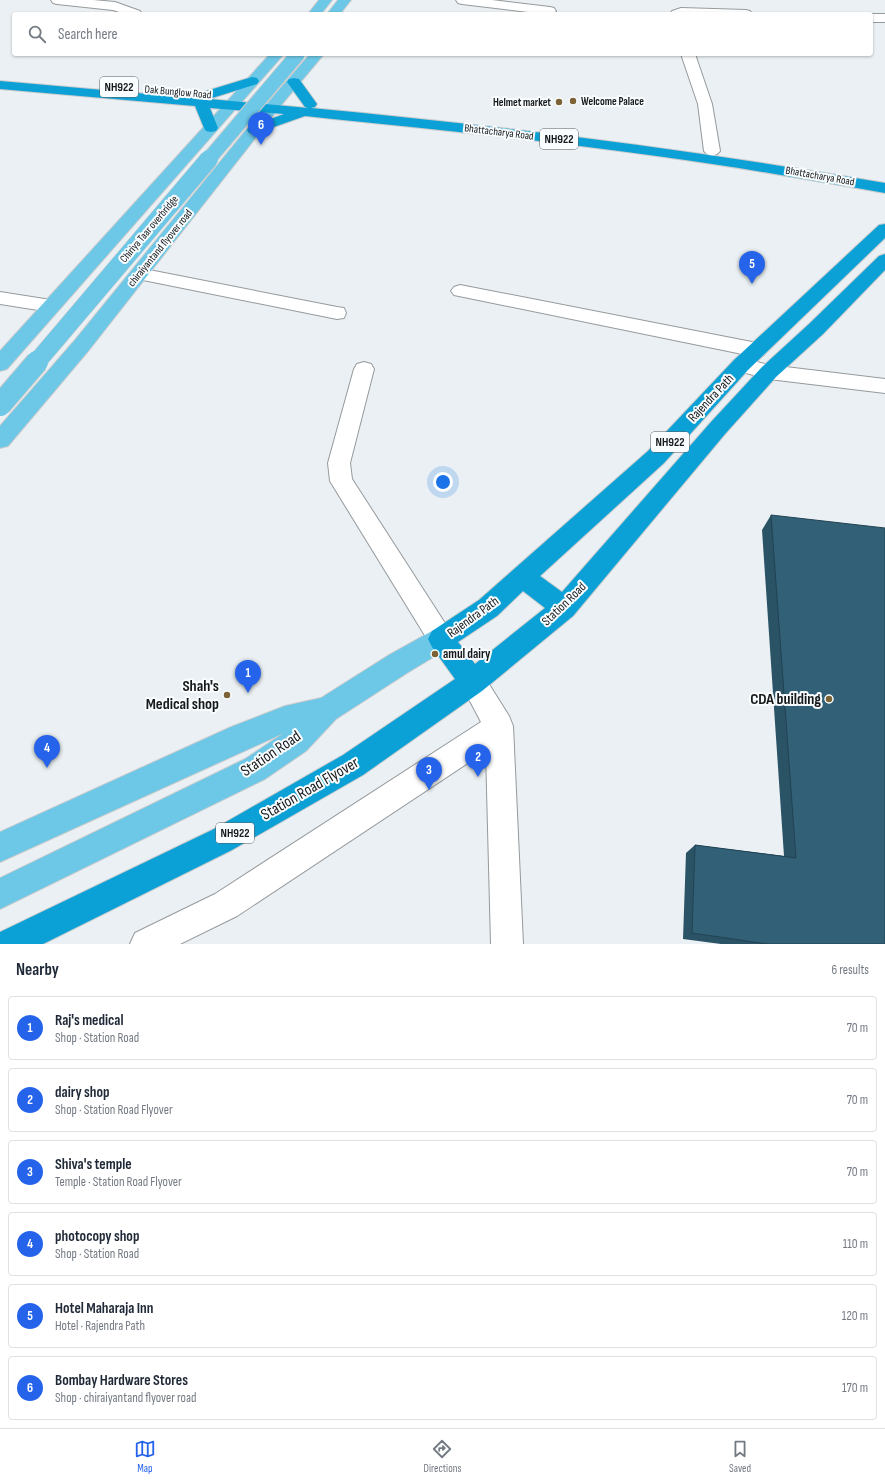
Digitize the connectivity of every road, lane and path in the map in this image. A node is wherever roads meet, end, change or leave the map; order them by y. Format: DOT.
graph roads {
  1 [pos="57,0"];
  2 [pos="326,0"];
  3 [pos="462,0"];
  4 [pos="352,5"];
  5 [pos="550,11"];
  6 [pos="131,12"];
  7 [pos="316,12"];
  8 [pos="337,12"];
  9 [pos="873,18"];
  10 [pos="885,18"];
  11 [pos="275,56"];
  12 [pos="296,56"];
  13 [pos="315,56"];
  14 [pos="689,56"];
  15 [pos="0,77"];
  16 [pos="252,81"];
  17 [pos="294,82"];
  18 [pos="0,85"];
  19 [pos="205,99"];
  20 [pos="234,101"];
  21 [pos="274,104"];
  22 [pos="307,108"];
  23 [pos="211,128"];
  24 [pos="254,130"];
  25 [pos="712,151"];
  26 [pos="885,178"];
  27 [pos="885,188"];
  28 [pos="885,229"];
  29 [pos="885,260"];
  30 [pos="139,274"];
  31 [pos="460,291"];
  32 [pos="0,298"];
  33 [pos="51,306"];
  34 [pos="337,313"];
  35 [pos="757,350"];
  36 [pos="0,364"];
  37 [pos="741,365"];
  38 [pos="364,369"];
  39 [pos="769,372"];
  40 [pos="885,386"];
  41 [pos="0,405"];
  42 [pos="0,440"];
  43 [pos="598,570"];
  44 [pos="523,577"];
  45 [pos="564,608"];
  46 [pos="441,639"];
  47 [pos="473,682"];
  48 [pos="326,710"];
  49 [pos="499,726"];
  50 [pos="0,847"];
  51 [pos="0,894"];
  52 [pos="9,944"];
  53 [pos="146,944"];
  54 [pos="507,944"];
  1 -- 6 [label="street"];
  2 -- 7 [label="main road"];
  3 -- 5 [label="street"];
  4 -- 8 [label="main road"];
  9 -- 10 [label="street"];
  11 -- 16 [label="main road"];
  12 -- 41 [label="main road, Chiriya Taar overbridge, bridge"];
  13 -- 17 [label="main road, chiraiyantand flyover road"];
  14 -- 25 [label="street"];
  15 -- 19 [label="highway, Dak Bunglow Road / NH922"];
  16 -- 19 [label="highway"];
  16 -- 20 [label="main road"];
  17 -- 21 [label="main road, chiraiyantand flyover road"];
  17 -- 22 [label="highway"];
  18 -- 19 [label="highway, NH922"];
  19 -- 20 [label="highway, NH922"];
  19 -- 23 [label="highway"];
  20 -- 21 [label="highway, Bhattacharya Road / NH922"];
  20 -- 23 [label="main road"];
  21 -- 22 [label="highway, Bhattacharya Road / NH922"];
  21 -- 24 [label="main road, chiraiyantand flyover road"];
  22 -- 24 [label="highway"];
  22 -- 25 [label="highway, Bhattacharya Road / NH922"];
  22 -- 27 [label="highway, Bhattacharya Road / NH922"];
  23 -- 33 [label="main road"];
  24 -- 30 [label="main road, chiraiyantand flyover road"];
  25 -- 26 [label="highway, Bhattacharya Road / NH922"];
  28 -- 35 [label="highway, Rajendra Path / NH922"];
  29 -- 39 [label="highway, Rajendra Path / NH922"];
  30 -- 34 [label="street"];
  30 -- 42 [label="main road, chiraiyantand flyover road"];
  31 -- 35 [label="street"];
  32 -- 33 [label="street"];
  33 -- 36 [label="main road"];
  35 -- 37 [label="highway, Rajendra Path / NH922"];
  37 -- 39 [label="street"];
  37 -- 44 [label="highway, Rajendra Path / NH922"];
  38 -- 46 [label="street"];
  39 -- 40 [label="street"];
  39 -- 43 [label="highway, Rajendra Path / NH922"];
  43 -- 45 [label="highway, Station Road / NH922"];
  44 -- 45 [label="highway"];
  44 -- 46 [label="highway, Rajendra Path / NH922"];
  45 -- 47 [label="highway, Station Road / NH922"];
  46 -- 47 [label="highway"];
  46 -- 48 [label="main road"];
  47 -- 49 [label="street"];
  47 -- 52 [label="highway, Station Road Flyover / NH922"];
  48 -- 50 [label="main road, Station Road"];
  48 -- 51 [label="main road, Station Road"];
  49 -- 53 [label="street"];
  49 -- 54 [label="street"];
}
